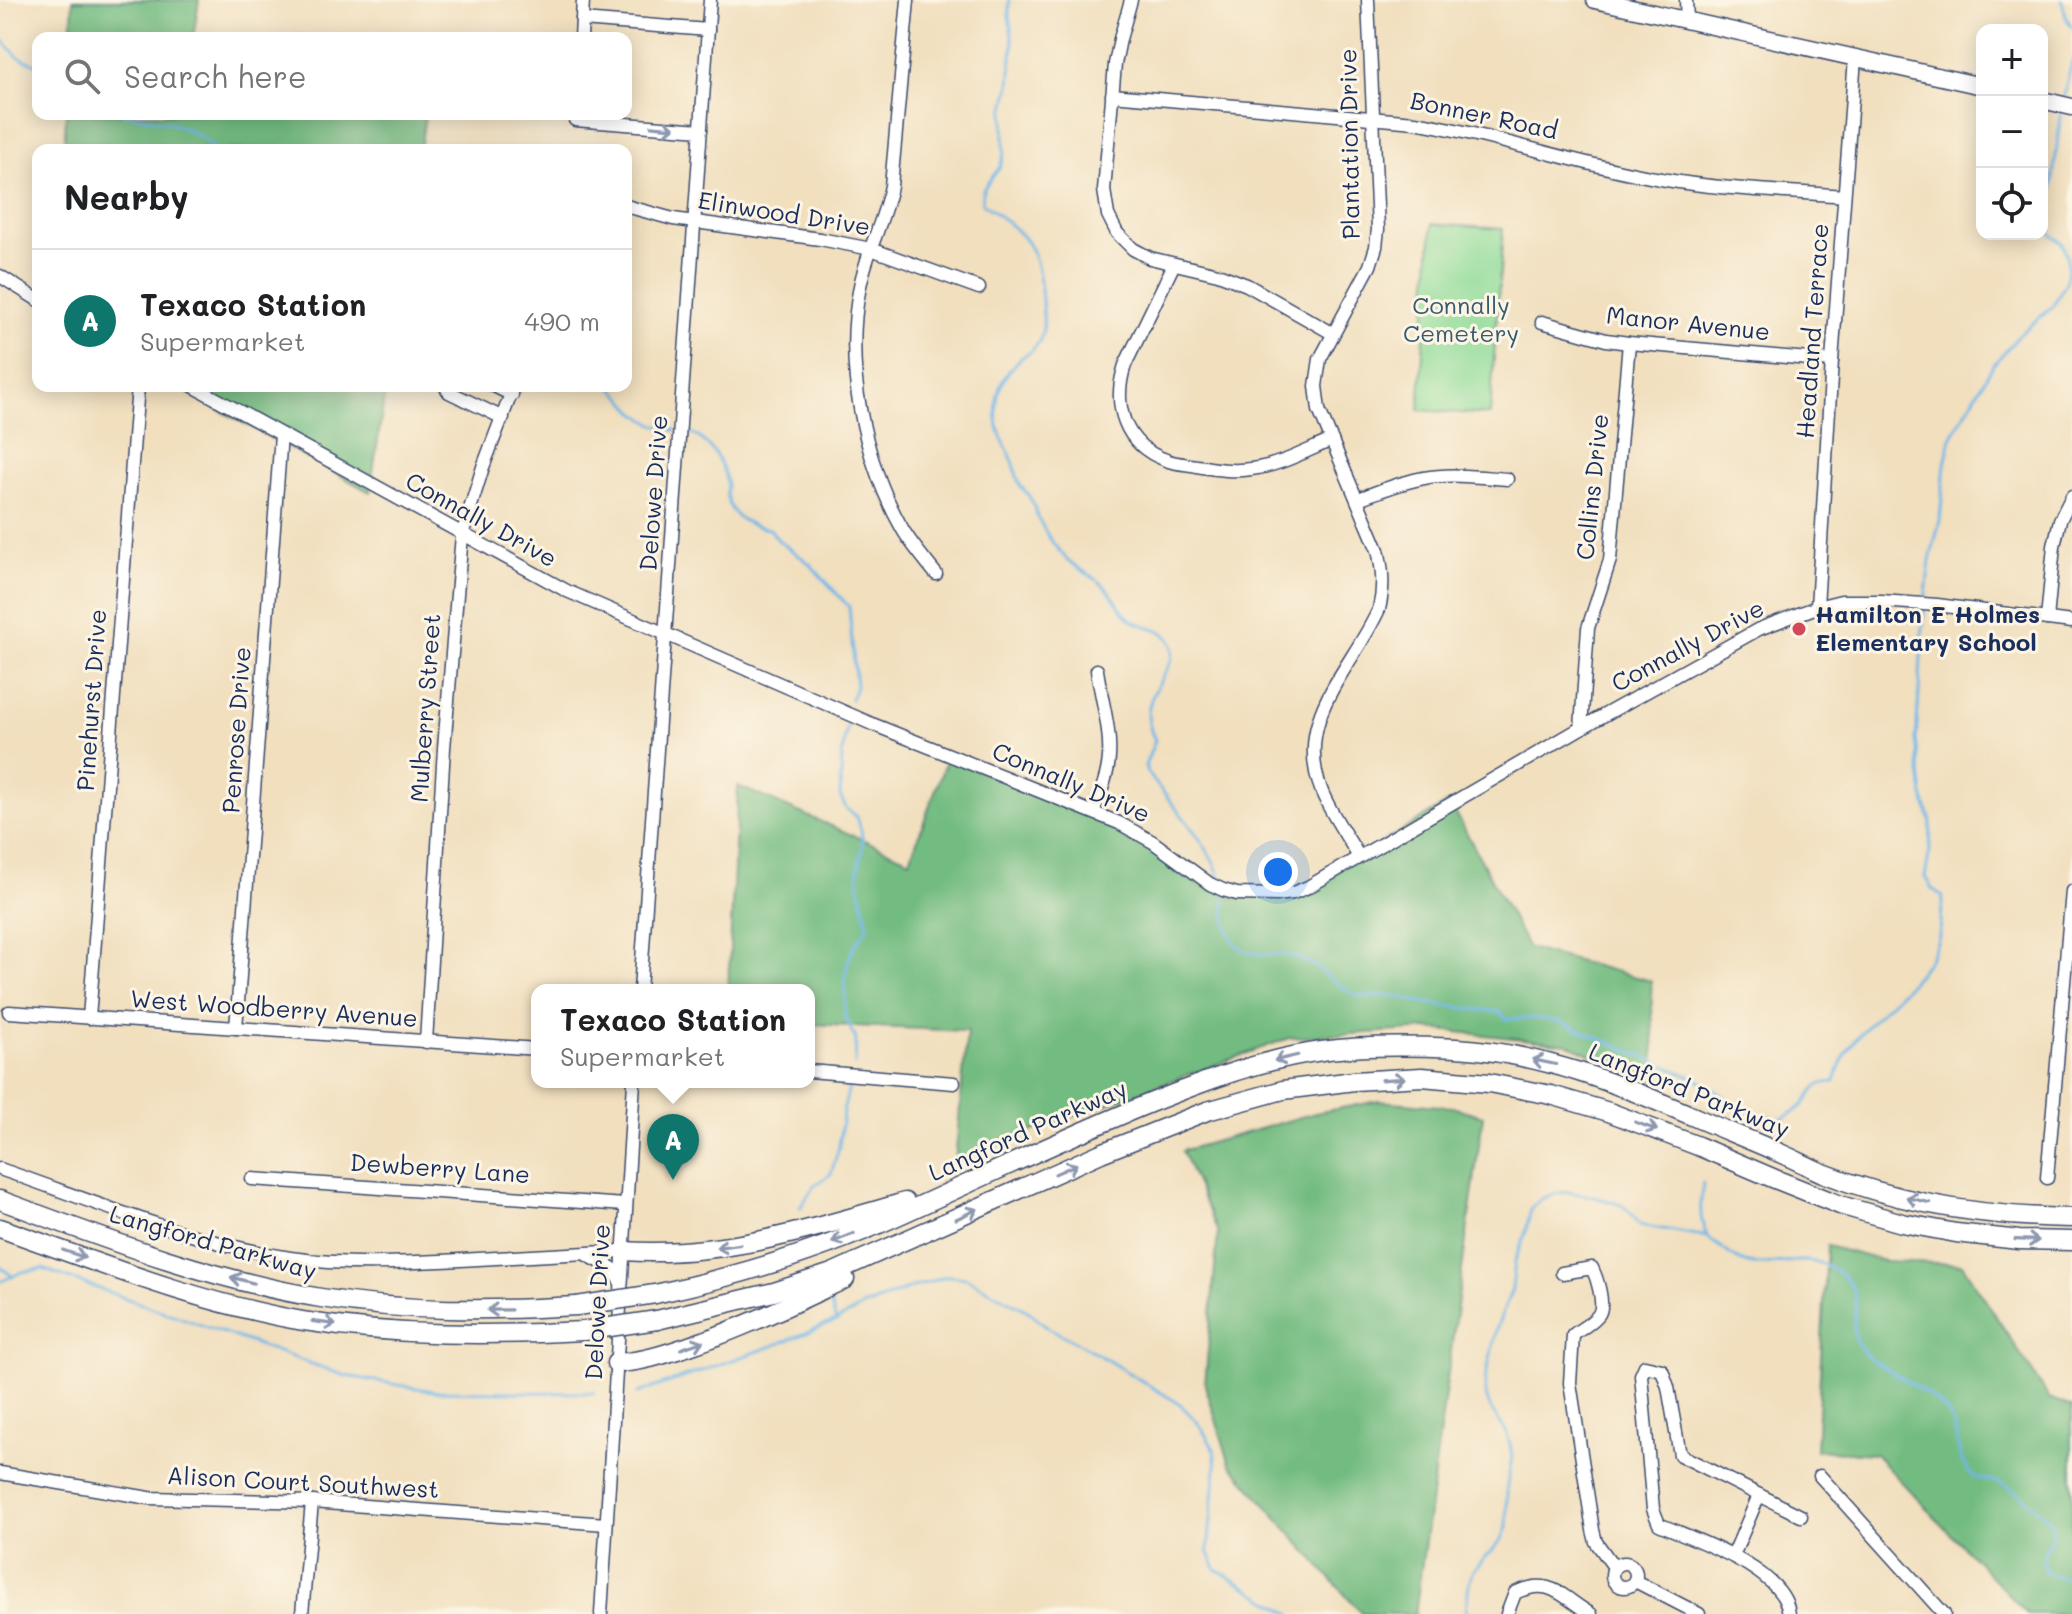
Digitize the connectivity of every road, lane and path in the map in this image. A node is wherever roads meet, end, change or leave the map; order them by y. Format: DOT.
graph roads {
  1 [pos="583,0"];
  2 [pos="710,0"];
  3 [pos="908,0"];
  4 [pos="1131,0"];
  5 [pos="1368,0"];
  6 [pos="1595,0"];
  7 [pos="1686,0"];
  8 [pos="582,20"];
  9 [pos="1687,21"];
  10 [pos="708,30"];
  11 [pos="581,32"];
  12 [pos="1855,58"];
  13 [pos="1976,85"];
  14 [pos="1112,95"];
  15 [pos="2048,101"];
  16 [pos="2072,107"];
  17 [pos="1373,117"];
  18 [pos="575,120"];
  19 [pos="701,130"];
  20 [pos="1844,196"];
  21 [pos="632,208"];
  22 [pos="695,222"];
  23 [pos="871,249"];
  24 [pos="1174,264"];
  25 [pos="0,276"];
  26 [pos="979,288"];
  27 [pos="32,296"];
  28 [pos="1542,322"];
  29 [pos="1332,333"];
  30 [pos="1629,343"];
  31 [pos="1832,361"];
  32 [pos="138,392"];
  33 [pos="204,392"];
  34 [pos="449,392"];
  35 [pos="512,392"];
  36 [pos="503,418"];
  37 [pos="281,435"];
  38 [pos="1332,440"];
  39 [pos="1507,479"];
  40 [pos="2072,496"];
  41 [pos="1358,499"];
  42 [pos="462,535"];
  43 [pos="936,574"];
  44 [pos="1817,607"];
  45 [pos="2047,619"];
  46 [pos="2072,622"];
  47 [pos="666,636"];
  48 [pos="1097,670"];
  49 [pos="1581,728"];
  50 [pos="1093,812"];
  51 [pos="1359,857"];
  52 [pos="2072,891"];
  53 [pos="640,984"];
  54 [pos="9,1012"];
  55 [pos="89,1018"];
  56 [pos="236,1028"];
  57 [pos="426,1042"];
  58 [pos="531,1049"];
  59 [pos="815,1071"];
  60 [pos="954,1083"];
  61 [pos="634,1088"];
  62 [pos="0,1169"];
  63 [pos="2047,1178"];
  64 [pos="252,1179"];
  65 [pos="965,1184"];
  66 [pos="0,1200"];
  67 [pos="625,1205"];
  68 [pos="2072,1218"];
  69 [pos="940,1226"];
  70 [pos="0,1228"];
  71 [pos="2072,1241"];
  72 [pos="624,1251"];
  73 [pos="584,1253"];
  74 [pos="1562,1273"];
  75 [pos="622,1284"];
  76 [pos="616,1363"];
  77 [pos="0,1473"];
  78 [pos="1820,1476"];
  79 [pos="1759,1495"];
  80 [pos="312,1502"];
  81 [pos="1801,1516"];
  82 [pos="606,1524"];
  83 [pos="1733,1556"];
  84 [pos="1681,1610"];
  85 [pos="302,1614"];
  86 [pos="601,1614"];
  87 [pos="1507,1614"];
  88 [pos="1591,1614"];
  89 [pos="1699,1614"];
  90 [pos="1789,1614"];
  91 [pos="1944,1614"];
  1 -- 8 [label="street"];
  2 -- 10 [label="street, Delowe Drive"];
  3 -- 23 [label="street"];
  4 -- 14 [label="street"];
  5 -- 17 [label="street, Plantation Drive"];
  6 -- 9 [label="main road"];
  7 -- 9 [label="street"];
  8 -- 10 [label="street"];
  8 -- 11 [label="street"];
  9 -- 12 [label="main road"];
  10 -- 19 [label="street, Delowe Drive"];
  12 -- 13 [label="main road"];
  12 -- 20 [label="street, Headland Terrace"];
  14 -- 17 [label="street, Bonner Road"];
  14 -- 24 [label="street"];
  15 -- 16 [label="main road"];
  17 -- 20 [label="street, Bonner Road"];
  17 -- 29 [label="street, Plantation Drive"];
  18 -- 19 [label="street, one-way"];
  19 -- 22 [label="street, Delowe Drive"];
  20 -- 31 [label="street, Headland Terrace"];
  21 -- 22 [label="street, Elinwood Drive"];
  22 -- 23 [label="street, Elinwood Drive"];
  22 -- 47 [label="street, Delowe Drive"];
  23 -- 26 [label="street, Elinwood Drive"];
  23 -- 43 [label="street"];
  24 -- 29 [label="street"];
  24 -- 38 [label="street"];
  25 -- 27 [label="street"];
  28 -- 30 [label="street, Manor Avenue"];
  29 -- 38 [label="street, Plantation Drive"];
  30 -- 31 [label="street, Manor Avenue"];
  30 -- 49 [label="street, Collins Drive"];
  31 -- 44 [label="street, Headland Terrace"];
  32 -- 55 [label="street, Pinehurst Drive"];
  33 -- 37 [label="street, Connally Drive"];
  34 -- 36 [label="street"];
  35 -- 36 [label="street, Mulberry Street"];
  36 -- 42 [label="street, Mulberry Street"];
  37 -- 42 [label="street, Connally Drive"];
  37 -- 56 [label="street, Penrose Drive"];
  38 -- 41 [label="street, Plantation Drive"];
  39 -- 41 [label="street"];
  40 -- 45 [label="street"];
  41 -- 51 [label="street, Plantation Drive"];
  42 -- 47 [label="street, Connally Drive"];
  42 -- 57 [label="street, Mulberry Street"];
  44 -- 45 [label="street, Connally Drive"];
  44 -- 49 [label="street, Connally Drive"];
  45 -- 46 [label="street, Connally Drive"];
  47 -- 50 [label="street, Connally Drive"];
  47 -- 53 [label="street, Delowe Drive"];
  48 -- 50 [label="street"];
  49 -- 51 [label="street, Connally Drive"];
  50 -- 51 [label="street, Connally Drive"];
  52 -- 63 [label="street"];
  54 -- 55 [label="street, West Woodberry Avenue"];
  55 -- 56 [label="street, West Woodberry Avenue"];
  56 -- 57 [label="street, West Woodberry Avenue"];
  57 -- 58 [label="street, West Woodberry Avenue"];
  59 -- 60 [label="street"];
  61 -- 67 [label="street, Delowe Drive"];
  62 -- 73 [label="street"];
  64 -- 67 [label="street, Dewberry Lane"];
  65 -- 66 [label="highway, Langford Parkway, one-way, bridge"];
  68 -- 65 [label="highway, Langford Parkway, one-way"];
  65 -- 72 [label="highway, one-way"];
  67 -- 72 [label="street, Delowe Drive"];
  70 -- 69 [label="highway, Langford Parkway, one-way, bridge"];
  69 -- 71 [label="highway, Langford Parkway, one-way"];
  76 -- 69 [label="highway, one-way"];
  72 -- 73 [label="street"];
  72 -- 75 [label="street, Delowe Drive"];
  73 -- 75 [label="street"];
  74 -- 84 [label="street"];
  75 -- 76 [label="street, Delowe Drive"];
  76 -- 82 [label="street, Delowe Drive"];
  77 -- 80 [label="street, Alison Court Southwest"];
  78 -- 91 [label="street"];
  79 -- 81 [label="street"];
  79 -- 83 [label="street"];
  79 -- 83 [label="street"];
  80 -- 82 [label="street, Alison Court Southwest"];
  80 -- 85 [label="street"];
  82 -- 86 [label="street, Delowe Drive"];
  83 -- 90 [label="street"];
  84 -- 89 [label="street"];
  87 -- 88 [label="street"];
}
